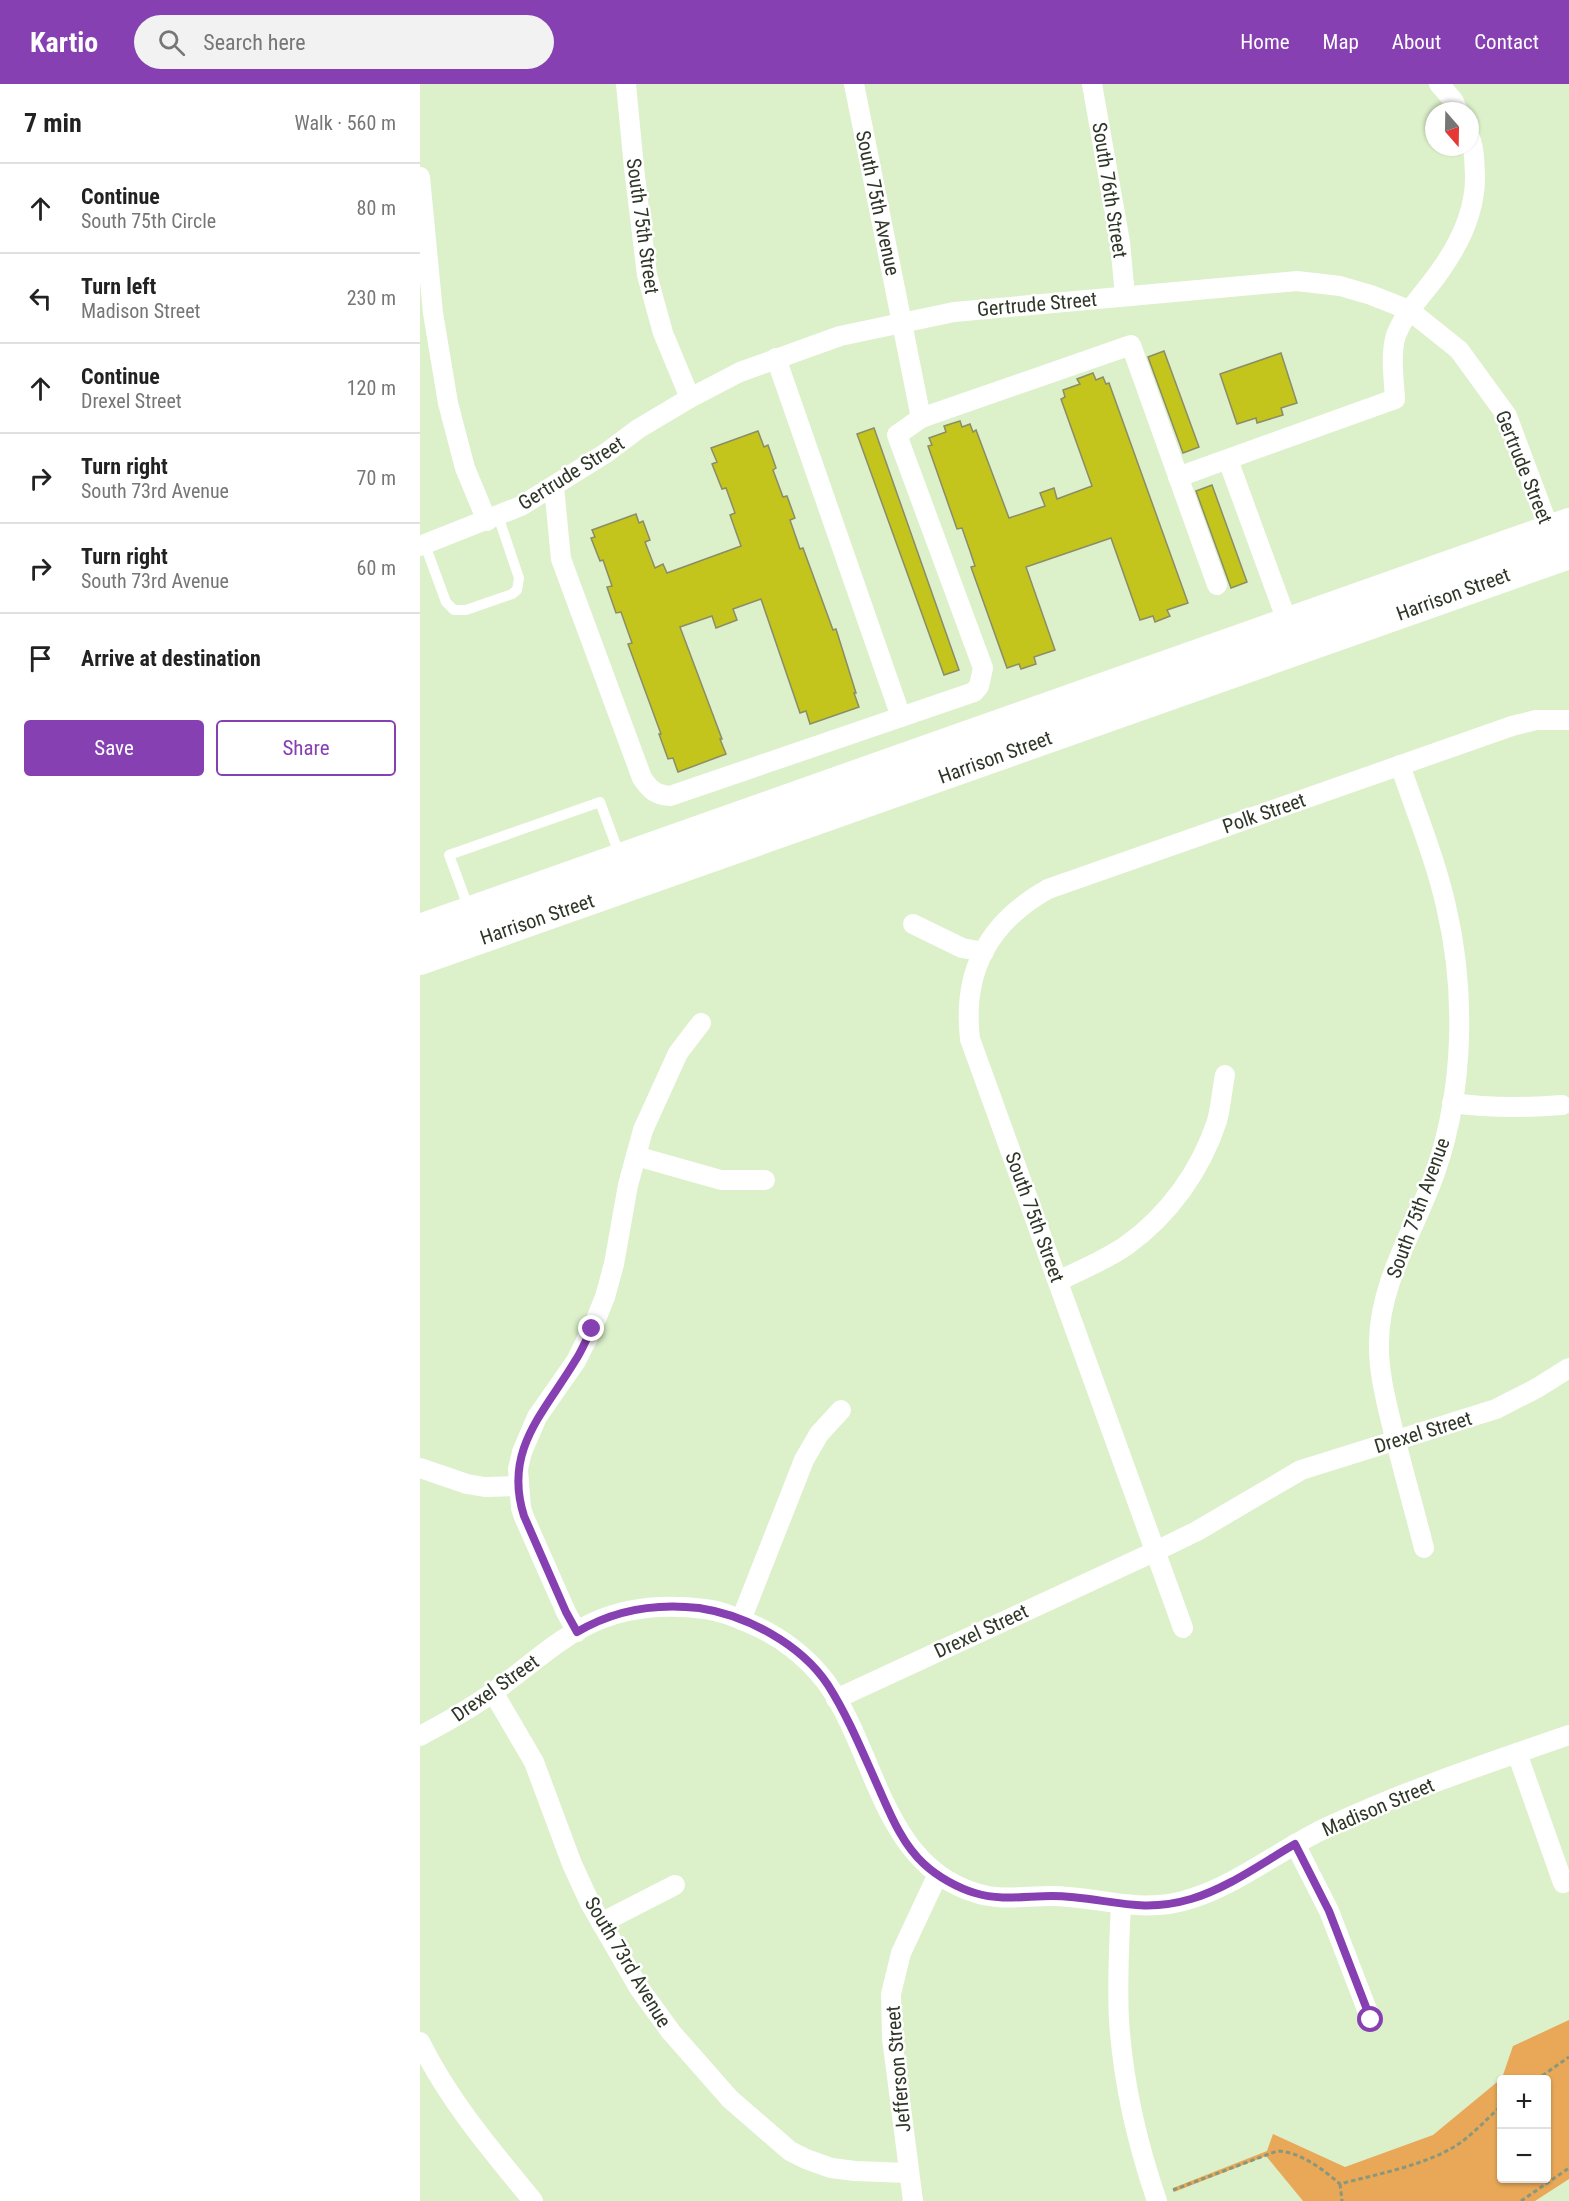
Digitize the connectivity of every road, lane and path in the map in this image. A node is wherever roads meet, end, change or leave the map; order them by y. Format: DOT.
graph roads {
  1 [pos="626,84"];
  2 [pos="854,84"];
  3 [pos="1092,84"];
  4 [pos="1439,84"];
  5 [pos="1455,102"];
  6 [pos="1474,156"];
  7 [pos="420,177"];
  8 [pos="1125,296"];
  9 [pos="1409,310"];
  10 [pos="903,322"];
  11 [pos="776,358"];
  12 [pos="690,398"];
  13 [pos="921,418"];
  14 [pos="1228,460"];
  15 [pos="1178,477"];
  16 [pos="554,487"];
  17 [pos="492,518"];
  18 [pos="1562,541"];
  19 [pos="422,545"];
  20 [pos="1217,585"];
  21 [pos="1288,624"];
  22 [pos="901,717"];
  23 [pos="1569,720"];
  24 [pos="1400,765"];
  25 [pos="626,873"];
  26 [pos="470,913"];
  27 [pos="913,924"];
  28 [pos="420,930"];
  29 [pos="984,952"];
  30 [pos="420,960"];
  31 [pos="701,1023"];
  32 [pos="1225,1075"];
  33 [pos="1452,1103"];
  34 [pos="1562,1105"];
  35 [pos="636,1156"];
  36 [pos="765,1180"];
  37 [pos="1058,1281"];
  38 [pos="1568,1370"];
  39 [pos="841,1410"];
  40 [pos="1396,1441"];
  41 [pos="420,1468"];
  42 [pos="519,1486"];
  43 [pos="1424,1548"];
  44 [pos="1156,1551"];
  45 [pos="741,1620"];
  46 [pos="1183,1628"];
  47 [pos="577,1632"];
  48 [pos="493,1692"];
  49 [pos="836,1700"];
  50 [pos="1569,1735"];
  51 [pos="420,1736"];
  52 [pos="1517,1753"];
  53 [pos="1295,1844"];
  54 [pos="938,1874"];
  55 [pos="1563,1883"];
  56 [pos="675,1885"];
  57 [pos="1121,1905"];
  58 [pos="601,1923"];
  59 [pos="1371,2020"];
  60 [pos="420,2042"];
  61 [pos="1569,2056"];
  62 [pos="1542,2075"];
  63 [pos="1497,2110"];
  64 [pos="1569,2168"];
  65 [pos="909,2172"];
  66 [pos="1340,2184"];
  67 [pos="1163,2196"];
  68 [pos="533,2201"];
  69 [pos="913,2201"];
  70 [pos="1342,2201"];
  71 [pos="1521,2201"];
  1 -- 12 [label="street, South 75th Street"];
  2 -- 10 [label="street, South 75th Avenue"];
  3 -- 8 [label="street, South 76th Street"];
  4 -- 5 [label="street"];
  6 -- 9 [label="street"];
  7 -- 17 [label="street"];
  8 -- 9 [label="street, Gertrude Street"];
  8 -- 10 [label="street, Gertrude Street"];
  9 -- 14 [label="street"];
  9 -- 18 [label="street, Gertrude Street"];
  10 -- 11 [label="street, Gertrude Street"];
  10 -- 13 [label="street, South 75th Avenue"];
  11 -- 12 [label="street, Gertrude Street"];
  11 -- 22 [label="street"];
  12 -- 16 [label="street, Gertrude Street"];
  13 -- 15 [label="street"];
  13 -- 22 [label="street"];
  14 -- 15 [label="street"];
  14 -- 21 [label="street"];
  15 -- 20 [label="street"];
  16 -- 17 [label="street, Gertrude Street"];
  16 -- 22 [label="street"];
  17 -- 19 [label="street, Gertrude Street"];
  17 -- 19 [label="lane"];
  18 -- 21 [label="main road, Harrison Street"];
  18 -- 25 [label="main road, Harrison Street"];
  21 -- 25 [label="main road, Harrison Street"];
  23 -- 24 [label="street, Polk Street"];
  24 -- 29 [label="street, Polk Street"];
  24 -- 33 [label="street, South 75th Avenue"];
  25 -- 26 [label="main road, Harrison Street"];
  25 -- 26 [label="lane"];
  25 -- 30 [label="main road, Harrison Street"];
  26 -- 28 [label="main road, Harrison Street"];
  27 -- 29 [label="street"];
  29 -- 37 [label="street, South 75th Street"];
  31 -- 35 [label="street"];
  32 -- 37 [label="street"];
  33 -- 34 [label="street"];
  33 -- 40 [label="street, South 75th Avenue"];
  35 -- 36 [label="street"];
  35 -- 42 [label="street"];
  37 -- 44 [label="street, South 75th Street"];
  38 -- 40 [label="street, Drexel Street"];
  39 -- 45 [label="street"];
  40 -- 43 [label="street, South 75th Avenue"];
  40 -- 44 [label="street, Drexel Street"];
  41 -- 42 [label="street"];
  42 -- 47 [label="street"];
  44 -- 46 [label="street, South 75th Street"];
  44 -- 49 [label="street, Drexel Street"];
  45 -- 47 [label="street, Drexel Street"];
  45 -- 49 [label="street, Drexel Street"];
  47 -- 48 [label="street, Drexel Street"];
  48 -- 51 [label="street, Drexel Street"];
  48 -- 58 [label="street, South 73rd Avenue"];
  49 -- 54 [label="street, Madison Street"];
  50 -- 52 [label="street, Madison Street"];
  52 -- 53 [label="street, Madison Street"];
  52 -- 55 [label="street"];
  53 -- 57 [label="street, Madison Street"];
  53 -- 59 [label="street"];
  54 -- 57 [label="street, Madison Street"];
  54 -- 65 [label="street, Jefferson Street"];
  56 -- 58 [label="street"];
  57 -- 67 [label="street"];
  58 -- 65 [label="street, South 73rd Avenue"];
  60 -- 68 [label="street"];
  61 -- 62 [label="path"];
  63 -- 66 [label="path"];
  64 -- 71 [label="path"];
  65 -- 69 [label="street, Jefferson Street"];
  66 -- 67 [label="path"];
  66 -- 70 [label="path"];
}
